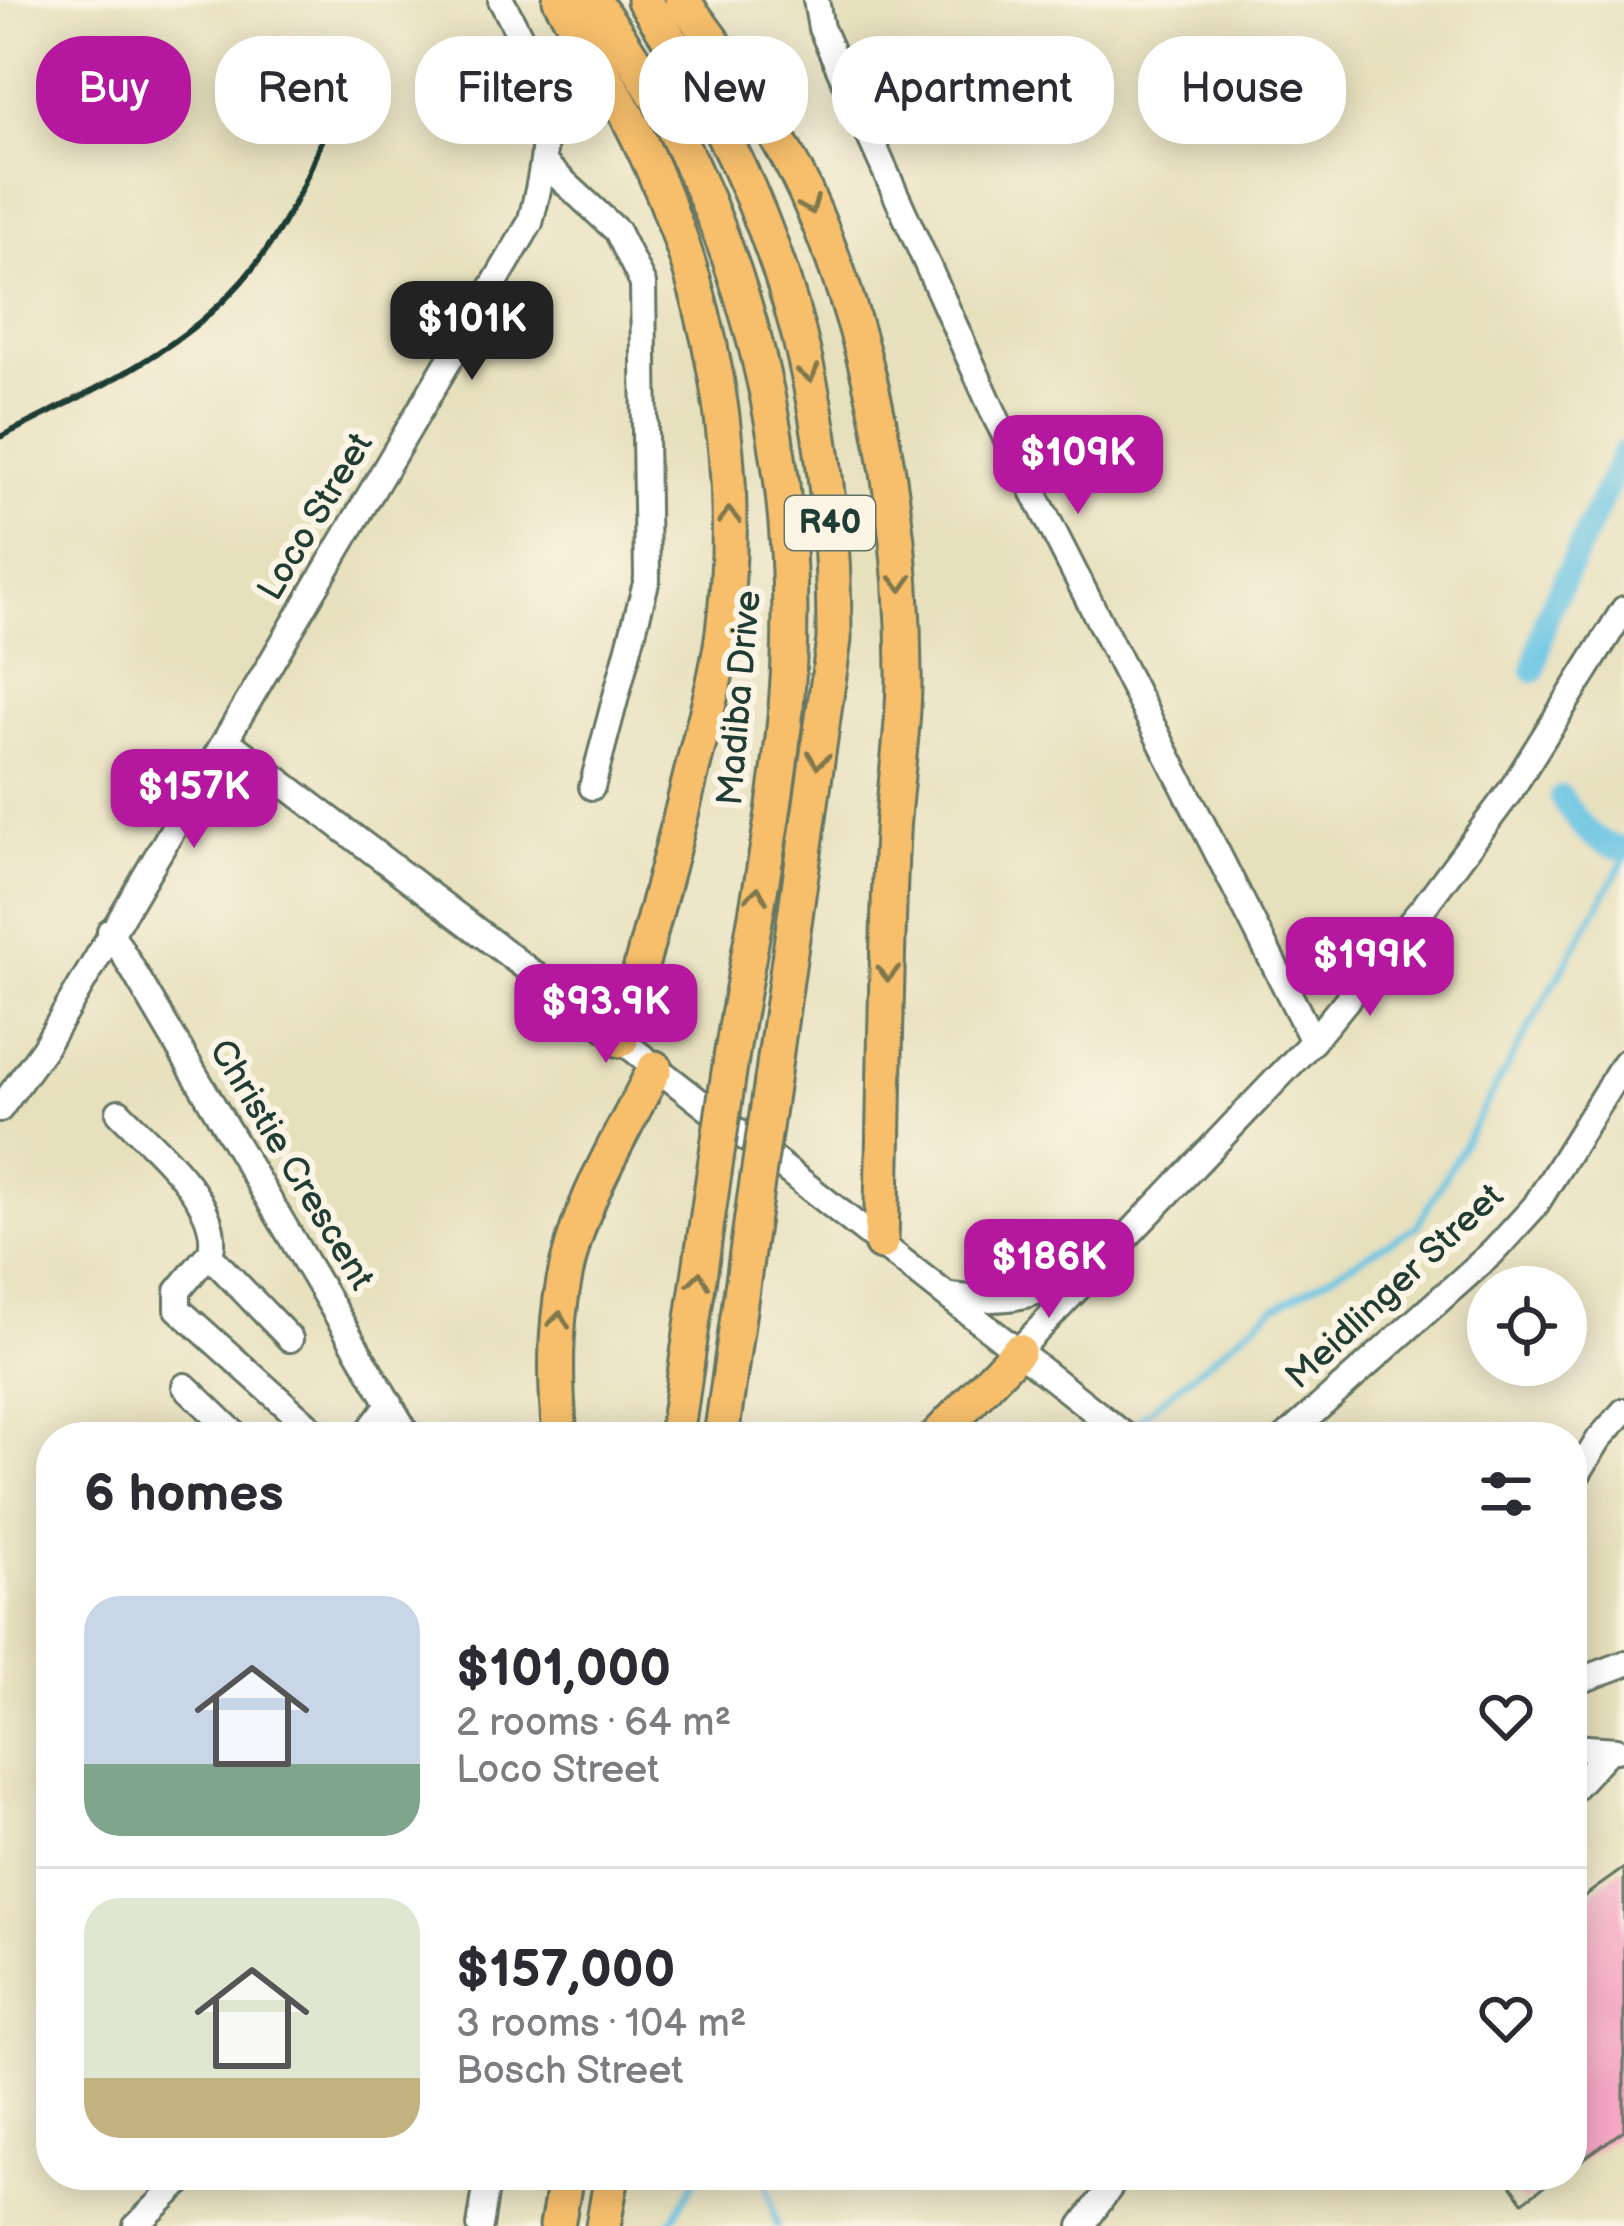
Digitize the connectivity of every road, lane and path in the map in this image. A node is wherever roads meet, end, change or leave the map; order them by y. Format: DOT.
graph roads {
  1 [pos="501,0"];
  2 [pos="560,0"];
  3 [pos="592,0"];
  4 [pos="644,0"];
  5 [pos="682,0"];
  6 [pos="816,0"];
  7 [pos="546,165"];
  8 [pos="1624,609"];
  9 [pos="226,740"];
  10 [pos="592,787"];
  11 [pos="110,931"];
  12 [pos="621,1040"];
  13 [pos="1313,1041"];
  14 [pos="1624,1063"];
  15 [pos="655,1068"];
  16 [pos="0,1109"];
  17 [pos="119,1112"];
  18 [pos="1122,1241"];
  19 [pos="881,1243"];
  20 [pos="209,1258"];
  21 [pos="948,1296"];
  22 [pos="290,1339"];
  23 [pos="1018,1351"];
  24 [pos="185,1386"];
  25 [pos="390,1403"];
  26 [pos="1624,1411"];
  27 [pos="222,1422"];
  28 [pos="304,1422"];
  29 [pos="375,1422"];
  30 [pos="401,1422"];
  31 [pos="559,1422"];
  32 [pos="678,1422"];
  33 [pos="723,1422"];
  34 [pos="950,1422"];
  35 [pos="1109,1422"];
  36 [pos="1303,1422"];
  37 [pos="1587,1459"];
  38 [pos="1624,1664"];
  39 [pos="1587,1678"];
  40 [pos="1616,1750"];
  41 [pos="1587,1776"];
  42 [pos="173,2190"];
  43 [pos="486,2190"];
  44 [pos="551,2190"];
  45 [pos="562,2190"];
  46 [pos="610,2190"];
  47 [pos="1108,2190"];
  48 [pos="136,2226"];
  49 [pos="480,2226"];
  50 [pos="552,2226"];
  51 [pos="604,2226"];
  52 [pos="1082,2226"];
  1 -- 7 [label="street, Loco Street"];
  12 -- 2 [label="main road, one-way"];
  32 -- 3 [label="main road, Madiba Drive / R40, one-way, bridge"];
  4 -- 33 [label="main road, R40, one-way, bridge"];
  5 -- 19 [label="main road, one-way"];
  6 -- 13 [label="street"];
  7 -- 9 [label="street, Loco Street"];
  7 -- 10 [label="street"];
  8 -- 13 [label="street"];
  9 -- 11 [label="street, Loco Street"];
  9 -- 12 [label="street"];
  11 -- 16 [label="street, Loco Street"];
  11 -- 25 [label="street, Christie Crescent"];
  12 -- 15 [label="street"];
  13 -- 18 [label="street"];
  14 -- 36 [label="street, Meidlinger Street"];
  15 -- 19 [label="street"];
  31 -- 15 [label="main road, one-way"];
  17 -- 20 [label="street"];
  18 -- 21 [label="street"];
  18 -- 23 [label="street"];
  19 -- 21 [label="street"];
  20 -- 22 [label="street"];
  20 -- 28 [label="street"];
  21 -- 23 [label="street"];
  23 -- 34 [label="main road"];
  23 -- 35 [label="street"];
  24 -- 27 [label="street"];
  25 -- 29 [label="street"];
  25 -- 30 [label="street, Christie Crescent"];
  26 -- 37 [label="street"];
  38 -- 39 [label="street"];
  40 -- 41 [label="street"];
  42 -- 48 [label="street"];
  43 -- 49 [label="street"];
  44 -- 50 [label="main road"];
  45 -- 50 [label="main road"];
  46 -- 51 [label="main road"];
  47 -- 52 [label="street"];
}
